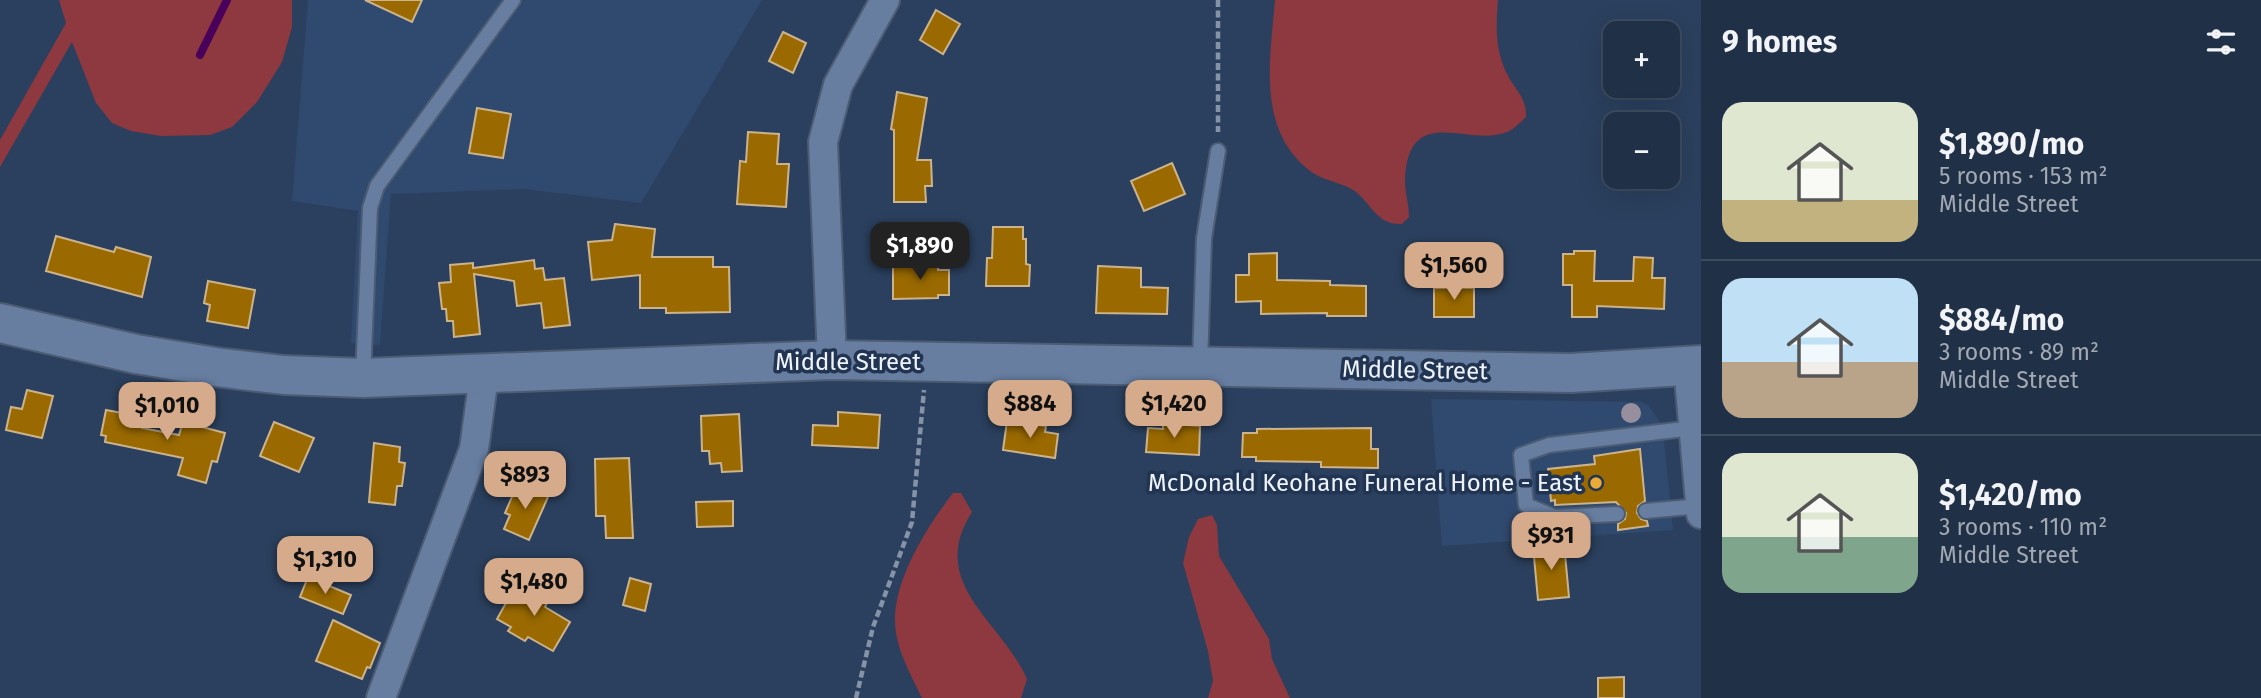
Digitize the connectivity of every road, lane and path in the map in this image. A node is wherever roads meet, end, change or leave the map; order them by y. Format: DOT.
graph roads {
  1 [pos="513,0"];
  2 [pos="885,0"];
  3 [pos="1218,0"];
  4 [pos="1218,151"];
  5 [pos="0,323"];
  6 [pos="832,360"];
  7 [pos="927,361"];
  8 [pos="1200,365"];
  9 [pos="1694,365"];
  10 [pos="484,376"];
  11 [pos="363,378"];
  12 [pos="1693,428"];
  13 [pos="1700,506"];
  14 [pos="1646,511"];
  15 [pos="1617,514"];
  16 [pos="1701,514"];
  17 [pos="381,698"];
  18 [pos="856,698"];
  1 -- 11 [label="lane"];
  2 -- 6 [label="street"];
  3 -- 4 [label="path"];
  4 -- 8 [label="lane"];
  5 -- 11 [label="main road, Middle Street"];
  6 -- 7 [label="main road, Middle Street"];
  6 -- 10 [label="main road, Middle Street"];
  7 -- 8 [label="main road, Middle Street"];
  7 -- 18 [label="path"];
  8 -- 9 [label="main road, Middle Street"];
  9 -- 12 [label="street"];
  10 -- 11 [label="main road, Middle Street"];
  10 -- 17 [label="street"];
  12 -- 13 [label="street"];
  12 -- 15 [label="lane"];
  13 -- 14 [label="lane"];
  13 -- 16 [label="street"];
}
